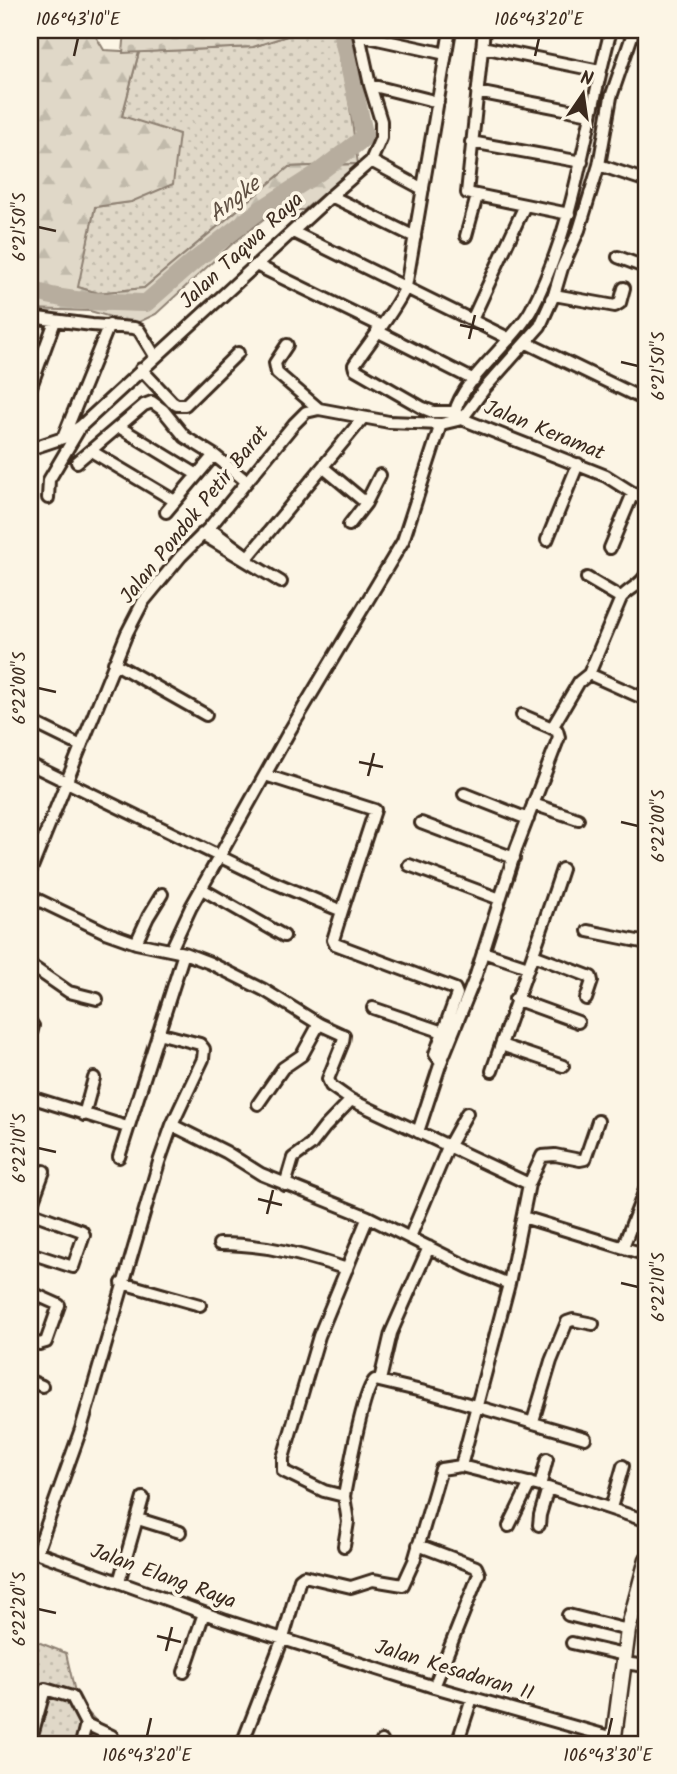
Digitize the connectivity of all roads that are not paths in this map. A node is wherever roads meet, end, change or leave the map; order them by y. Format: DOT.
graph roads {
  1 [pos="450,30"];
  2 [pos="484,30"];
  3 [pos="611,30"];
  4 [pos="634,30"];
  5 [pos="359,32"];
  6 [pos="482,47"];
  7 [pos="446,54"];
  8 [pos="600,71"];
  9 [pos="370,85"];
  10 [pos="477,92"];
  11 [pos="438,102"];
  12 [pos="590,114"];
  13 [pos="471,142"];
  14 [pos="371,161"];
  15 [pos="582,162"];
  16 [pos="599,165"];
  17 [pos="647,181"];
  18 [pos="423,189"];
  19 [pos="331,196"];
  20 [pos="477,196"];
  21 [pos="525,205"];
  22 [pos="569,214"];
  23 [pos="293,232"];
  24 [pos="466,236"];
  25 [pos="415,237"];
  26 [pos="618,257"];
  27 [pos="256,265"];
  28 [pos="647,268"];
  29 [pos="406,287"];
  30 [pos="624,288"];
  31 [pos="554,295"];
  32 [pos="30,317"];
  33 [pos="472,320"];
  34 [pos="55,321"];
  35 [pos="109,325"];
  36 [pos="379,328"];
  37 [pos="510,339"];
  38 [pos="527,343"];
  39 [pos="287,345"];
  40 [pos="238,353"];
  41 [pos="155,356"];
  42 [pos="141,369"];
  43 [pos="474,380"];
  44 [pos="30,389"];
  45 [pos="647,401"];
  46 [pos="320,408"];
  47 [pos="459,416"];
  48 [pos="363,418"];
  49 [pos="441,424"];
  50 [pos="81,426"];
  51 [pos="119,427"];
  52 [pos="63,438"];
  53 [pos="30,449"];
  54 [pos="91,451"];
  55 [pos="214,454"];
  56 [pos="77,462"];
  57 [pos="578,464"];
  58 [pos="324,468"];
  59 [pos="196,474"];
  60 [pos="380,475"];
  61 [pos="246,481"];
  62 [pos="633,493"];
  63 [pos="48,498"];
  64 [pos="175,501"];
  65 [pos="647,502"];
  66 [pos="366,503"];
  67 [pos="166,512"];
  68 [pos="349,525"];
  69 [pos="205,531"];
  70 [pos="547,540"];
  71 [pos="610,548"];
  72 [pos="647,572"];
  73 [pos="587,578"];
  74 [pos="281,582"];
  75 [pos="621,598"];
  76 [pos="114,663"];
  77 [pos="589,674"];
  78 [pos="647,700"];
  79 [pos="206,715"];
  80 [pos="523,715"];
  81 [pos="30,721"];
  82 [pos="552,728"];
  83 [pos="81,746"];
  84 [pos="30,764"];
  85 [pos="265,775"];
  86 [pos="66,783"];
  87 [pos="464,794"];
  88 [pos="533,804"];
  89 [pos="528,819"];
  90 [pos="578,820"];
  91 [pos="421,823"];
  92 [pos="220,856"];
  93 [pos="514,858"];
  94 [pos="409,865"];
  95 [pos="562,869"];
  96 [pos="30,872"];
  97 [pos="202,889"];
  98 [pos="162,894"];
  99 [pos="30,896"];
  100 [pos="500,899"];
  101 [pos="342,911"];
  102 [pos="588,931"];
  103 [pos="284,936"];
  104 [pos="136,943"];
  105 [pos="647,943"];
  106 [pos="171,950"];
  107 [pos="483,952"];
  108 [pos="184,953"];
  109 [pos="533,956"];
  110 [pos="30,965"];
  111 [pos="527,967"];
  112 [pos="97,999"];
  113 [pos="515,999"];
  114 [pos="586,999"];
  115 [pos="373,1008"];
  116 [pos="578,1022"];
  117 [pos="30,1023"];
  118 [pos="318,1024"];
  119 [pos="443,1032"];
  120 [pos="158,1033"];
  121 [pos="30,1037"];
  122 [pos="501,1045"];
  123 [pos="442,1062"];
  124 [pos="564,1066"];
  125 [pos="492,1071"];
  126 [pos="94,1078"];
  127 [pos="30,1097"];
  128 [pos="351,1100"];
  129 [pos="258,1104"];
  130 [pos="467,1113"];
  131 [pos="85,1115"];
  132 [pos="598,1121"];
  133 [pos="172,1125"];
  134 [pos="127,1127"];
  135 [pos="418,1132"];
  136 [pos="447,1147"];
  137 [pos="119,1157"];
  138 [pos="44,1171"];
  139 [pos="529,1184"];
  140 [pos="285,1185"];
  141 [pos="647,1185"];
  142 [pos="30,1210"];
  143 [pos="368,1217"];
  144 [pos="523,1217"];
  145 [pos="410,1237"];
  146 [pos="219,1244"];
  147 [pos="429,1247"];
  148 [pos="624,1247"];
  149 [pos="30,1253"];
  150 [pos="647,1255"];
  151 [pos="347,1269"];
  152 [pos="122,1283"];
  153 [pos="509,1284"];
  154 [pos="30,1292"];
  155 [pos="200,1305"];
  156 [pos="593,1324"];
  157 [pos="30,1340"];
  158 [pos="380,1380"];
  159 [pos="30,1381"];
  160 [pos="43,1386"];
  161 [pos="476,1406"];
  162 [pos="533,1420"];
  163 [pos="586,1437"];
  164 [pos="547,1459"];
  165 [pos="461,1466"];
  166 [pos="623,1466"];
  167 [pos="539,1486"];
  168 [pos="344,1496"];
  169 [pos="143,1498"];
  170 [pos="611,1508"];
  171 [pos="138,1519"];
  172 [pos="647,1521"];
  173 [pos="539,1525"];
  174 [pos="509,1526"];
  175 [pos="180,1532"];
  176 [pos="418,1545"];
  177 [pos="344,1546"];
  178 [pos="33,1551"];
  179 [pos="647,1559"];
  180 [pos="119,1582"];
  181 [pos="641,1603"];
  182 [pos="204,1613"];
  183 [pos="568,1615"];
  184 [pos="628,1630"];
  185 [pos="283,1638"];
  186 [pos="572,1643"];
  187 [pos="624,1659"];
  188 [pos="647,1666"];
  189 [pos="184,1672"];
  190 [pos="434,1687"];
  191 [pos="472,1698"];
  192 [pos="86,1724"];
  193 [pos="614,1741"];
  194 [pos="30,1742"];
  195 [pos="81,1744"];
  196 [pos="105,1744"];
  197 [pos="242,1744"];
  198 [pos="457,1744"];
  1 -- 7 [label="street"];
  2 -- 6 [label="street"];
  3 -- 8 [label="street"];
  4 -- 16 [label="street"];
  5 -- 7 [label="street"];
  5 -- 9 [label="street"];
  6 -- 8 [label="street"];
  6 -- 10 [label="street"];
  7 -- 11 [label="street"];
  8 -- 12 [label="street"];
  9 -- 11 [label="street"];
  9 -- 14 [label="street"];
  10 -- 12 [label="street"];
  10 -- 13 [label="street"];
  11 -- 18 [label="street"];
  12 -- 15 [label="street"];
  13 -- 15 [label="street"];
  13 -- 20 [label="street"];
  14 -- 18 [label="street"];
  14 -- 19 [label="street, Jalan Taqwa Raya"];
  15 -- 22 [label="street"];
  16 -- 17 [label="street"];
  16 -- 31 [label="street"];
  18 -- 25 [label="street"];
  19 -- 23 [label="street, Jalan Taqwa Raya"];
  19 -- 25 [label="street"];
  20 -- 21 [label="street"];
  20 -- 24 [label="street"];
  21 -- 22 [label="street"];
  21 -- 33 [label="street"];
  22 -- 37 [label="street"];
  23 -- 27 [label="street, Jalan Taqwa Raya"];
  23 -- 29 [label="street"];
  25 -- 29 [label="street"];
  26 -- 28 [label="street"];
  27 -- 36 [label="street"];
  27 -- 41 [label="street, Jalan Taqwa Raya"];
  29 -- 33 [label="street"];
  29 -- 36 [label="street"];
  30 -- 31 [label="street"];
  31 -- 37 [label="street"];
  31 -- 38 [label="street"];
  32 -- 34 [label="street"];
  33 -- 37 [label="street"];
  34 -- 35 [label="street"];
  34 -- 44 [label="street"];
  35 -- 41 [label="street"];
  35 -- 52 [label="street"];
  36 -- 43 [label="street"];
  36 -- 47 [label="street, Jalan Keramat"];
  37 -- 43 [label="street"];
  38 -- 45 [label="street"];
  38 -- 47 [label="street"];
  39 -- 46 [label="street"];
  40 -- 42 [label="street"];
  41 -- 42 [label="street, Jalan Taqwa Raya"];
  42 -- 50 [label="street, Jalan Taqwa Raya"];
  43 -- 47 [label="street"];
  46 -- 48 [label="street"];
  46 -- 61 [label="street, Jalan Pondok Petir Barat"];
  47 -- 49 [label="street"];
  47 -- 57 [label="street, Jalan Keramat"];
  48 -- 49 [label="street"];
  48 -- 58 [label="street"];
  49 -- 85 [label="street"];
  50 -- 52 [label="street, Jalan Taqwa Raya"];
  50 -- 63 [label="street"];
  51 -- 54 [label="street"];
  51 -- 55 [label="street"];
  51 -- 59 [label="street"];
  52 -- 53 [label="street, Jalan Taqwa Raya"];
  54 -- 56 [label="street"];
  54 -- 64 [label="street"];
  55 -- 59 [label="street"];
  55 -- 61 [label="street"];
  57 -- 62 [label="street, Jalan Keramat"];
  57 -- 70 [label="street"];
  58 -- 66 [label="street"];
  58 -- 69 [label="street"];
  59 -- 64 [label="street"];
  60 -- 66 [label="street"];
  61 -- 69 [label="street, Jalan Pondok Petir Barat"];
  62 -- 65 [label="street, Jalan Keramat"];
  62 -- 71 [label="street"];
  64 -- 67 [label="street"];
  66 -- 68 [label="street"];
  69 -- 74 [label="street"];
  69 -- 76 [label="street, Jalan Pondok Petir Barat"];
  72 -- 75 [label="street"];
  73 -- 75 [label="street"];
  75 -- 77 [label="street"];
  76 -- 79 [label="street"];
  76 -- 83 [label="street, Jalan Pondok Petir Barat"];
  77 -- 78 [label="street"];
  77 -- 82 [label="street"];
  80 -- 82 [label="street"];
  81 -- 83 [label="street"];
  82 -- 88 [label="street"];
  83 -- 86 [label="street, Jalan Pondok Petir Barat"];
  84 -- 86 [label="street"];
  85 -- 92 [label="street"];
  85 -- 101 [label="street"];
  86 -- 92 [label="street"];
  86 -- 96 [label="street, Jalan Pondok Petir Barat"];
  87 -- 89 [label="street"];
  88 -- 89 [label="street"];
  88 -- 90 [label="street"];
  89 -- 93 [label="street"];
  91 -- 93 [label="street"];
  92 -- 97 [label="street"];
  92 -- 101 [label="street"];
  93 -- 100 [label="street"];
  94 -- 100 [label="street"];
  95 -- 109 [label="street"];
  97 -- 103 [label="street"];
  97 -- 106 [label="street"];
  98 -- 104 [label="street"];
  99 -- 104 [label="street"];
  100 -- 107 [label="street"];
  101 -- 119 [label="street"];
  102 -- 105 [label="street"];
  104 -- 106 [label="street"];
  106 -- 108 [label="street"];
  107 -- 111 [label="street"];
  107 -- 123 [label="street"];
  108 -- 118 [label="street"];
  108 -- 120 [label="street"];
  109 -- 111 [label="street"];
  109 -- 114 [label="street"];
  110 -- 112 [label="street"];
  111 -- 113 [label="street"];
  113 -- 116 [label="street"];
  113 -- 122 [label="street"];
  115 -- 119 [label="street"];
  117 -- 121 [label="street"];
  118 -- 128 [label="street"];
  118 -- 129 [label="street"];
  119 -- 123 [label="street"];
  120 -- 133 [label="street"];
  120 -- 134 [label="street"];
  122 -- 124 [label="street"];
  122 -- 125 [label="street"];
  123 -- 135 [label="street"];
  126 -- 131 [label="street"];
  127 -- 131 [label="street"];
  128 -- 135 [label="street"];
  128 -- 140 [label="street"];
  130 -- 136 [label="street"];
  131 -- 134 [label="street"];
  132 -- 139 [label="street"];
  133 -- 140 [label="street"];
  133 -- 152 [label="street"];
  134 -- 137 [label="street"];
  135 -- 136 [label="street"];
  136 -- 139 [label="street"];
  136 -- 145 [label="street"];
  138 -- 142 [label="street"];
  139 -- 144 [label="street"];
  140 -- 143 [label="street"];
  141 -- 148 [label="street"];
  142 -- 149 [label="street"];
  143 -- 145 [label="street"];
  143 -- 151 [label="street"];
  144 -- 148 [label="street"];
  144 -- 153 [label="street"];
  145 -- 147 [label="street"];
  146 -- 151 [label="street"];
  147 -- 153 [label="street"];
  147 -- 158 [label="street"];
  148 -- 150 [label="street"];
  151 -- 168 [label="street"];
  152 -- 155 [label="street"];
  152 -- 178 [label="street"];
  153 -- 161 [label="street"];
  154 -- 157 [label="street"];
  156 -- 162 [label="street"];
  158 -- 161 [label="street"];
  158 -- 168 [label="street"];
  159 -- 160 [label="street"];
  161 -- 162 [label="street"];
  161 -- 165 [label="street"];
  162 -- 163 [label="street"];
  164 -- 167 [label="street"];
  165 -- 167 [label="street"];
  165 -- 176 [label="street"];
  166 -- 170 [label="street"];
  167 -- 170 [label="street"];
  167 -- 173 [label="street"];
  167 -- 174 [label="street"];
  168 -- 177 [label="street"];
  169 -- 171 [label="street"];
  170 -- 172 [label="street"];
  171 -- 175 [label="street"];
  171 -- 180 [label="street"];
  176 -- 185 [label="street"];
  176 -- 190 [label="street"];
  178 -- 180 [label="street, Jalan Elang Raya"];
  179 -- 181 [label="main road"];
  180 -- 182 [label="street, Jalan Elang Raya"];
  181 -- 184 [label="main road"];
  182 -- 185 [label="street, Jalan Elang Raya"];
  182 -- 189 [label="street"];
  183 -- 184 [label="street"];
  184 -- 187 [label="main road"];
  185 -- 190 [label="street, Jalan Kesadaran II"];
  185 -- 197 [label="street"];
  186 -- 187 [label="street"];
  187 -- 188 [label="street"];
  187 -- 193 [label="main road"];
  190 -- 191 [label="street, Jalan Kesadaran II"];
  191 -- 193 [label="street, Jalan Kesadaran II"];
  191 -- 198 [label="street"];
  192 -- 194 [label="street"];
  192 -- 195 [label="street"];
  192 -- 196 [label="street"];
}
